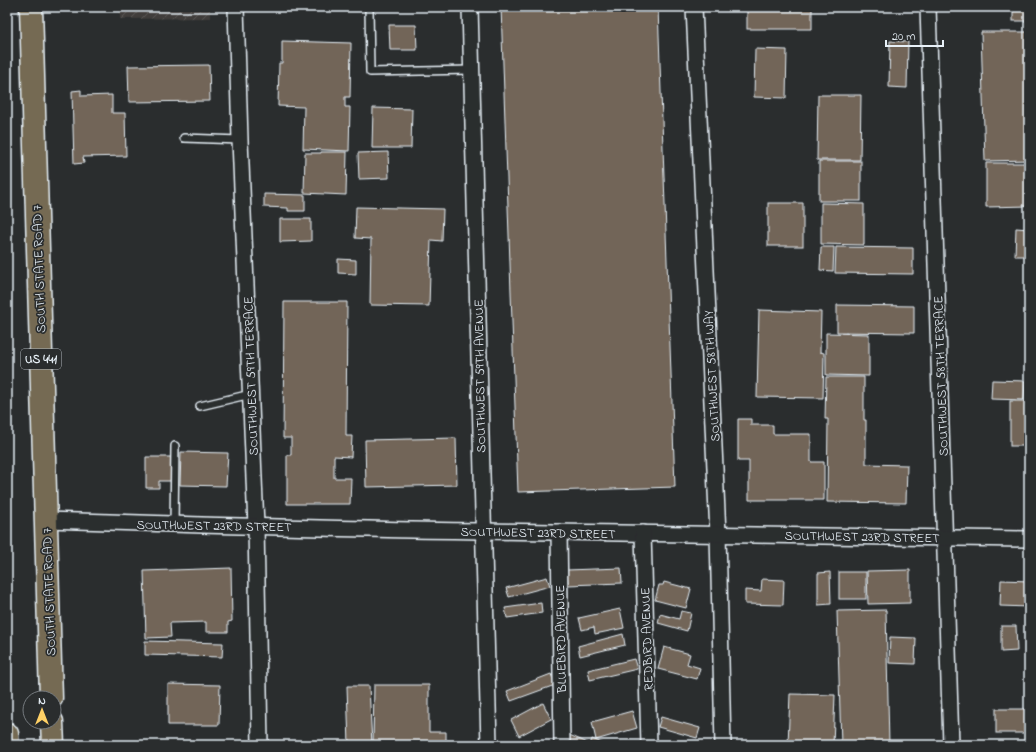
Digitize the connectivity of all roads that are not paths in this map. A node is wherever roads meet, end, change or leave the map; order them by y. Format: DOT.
graph roads {
  1 [pos="236,7"];
  2 [pos="369,7"];
  3 [pos="470,7"];
  4 [pos="694,7"];
  5 [pos="928,7"];
  6 [pos="28,13"];
  7 [pos="471,70"];
  8 [pos="184,138"];
  9 [pos="240,140"];
  10 [pos="251,394"];
  11 [pos="200,406"];
  12 [pos="175,446"];
  13 [pos="46,520"];
  14 [pos="174,524"];
  15 [pos="256,526"];
  16 [pos="483,532"];
  17 [pos="558,532"];
  18 [pos="643,533"];
  19 [pos="718,534"];
  20 [pos="945,537"];
  21 [pos="1029,539"];
  22 [pos="52,690"];
  23 [pos="52,730"];
  24 [pos="7,734"];
  25 [pos="7,745"];
  26 [pos="53,745"];
  27 [pos="260,745"];
  28 [pos="489,745"];
  29 [pos="562,745"];
  30 [pos="649,745"];
  31 [pos="723,745"];
  32 [pos="951,745"];
  1 -- 9 [label="street, SOUTHWEST 59TH TERRACE"];
  2 -- 7 [label="lane"];
  3 -- 7 [label="street, SOUTHWEST 59TH AVENUE"];
  4 -- 19 [label="street, SOUTHWEST 58TH WAY"];
  5 -- 20 [label="street, SOUTHWEST 58TH TERRACE"];
  6 -- 13 [label="main road, SOUTH STATE ROAD 7 / US 441"];
  7 -- 16 [label="street, SOUTHWEST 59TH AVENUE"];
  8 -- 9 [label="lane"];
  9 -- 10 [label="street, SOUTHWEST 59TH TERRACE"];
  10 -- 11 [label="lane"];
  10 -- 15 [label="street, SOUTHWEST 59TH TERRACE"];
  12 -- 14 [label="lane"];
  13 -- 14 [label="street, SOUTHWEST 23RD STREET"];
  13 -- 22 [label="main road, SOUTH STATE ROAD 7 / US 441"];
  14 -- 15 [label="street, SOUTHWEST 23RD STREET"];
  15 -- 16 [label="street, SOUTHWEST 23RD STREET"];
  15 -- 27 [label="street, SOUTHWEST 59TH TERRACE"];
  16 -- 17 [label="street, SOUTHWEST 23RD STREET"];
  16 -- 28 [label="street, SOUTHWEST 59TH AVENUE"];
  17 -- 18 [label="street, SOUTHWEST 23RD STREET"];
  17 -- 29 [label="street, BLUEBIRD AVENUE"];
  18 -- 19 [label="street, SOUTHWEST 23RD STREET"];
  18 -- 30 [label="street, REDBIRD AVENUE"];
  19 -- 20 [label="street, SOUTHWEST 23RD STREET"];
  19 -- 31 [label="street, SOUTHWEST 58TH WAY"];
  20 -- 21 [label="street, SOUTHWEST 23RD STREET"];
  20 -- 32 [label="street, SOUTHWEST 58TH TERRACE"];
  23 -- 26 [label="main road"];
  24 -- 25 [label="main road"];
}
